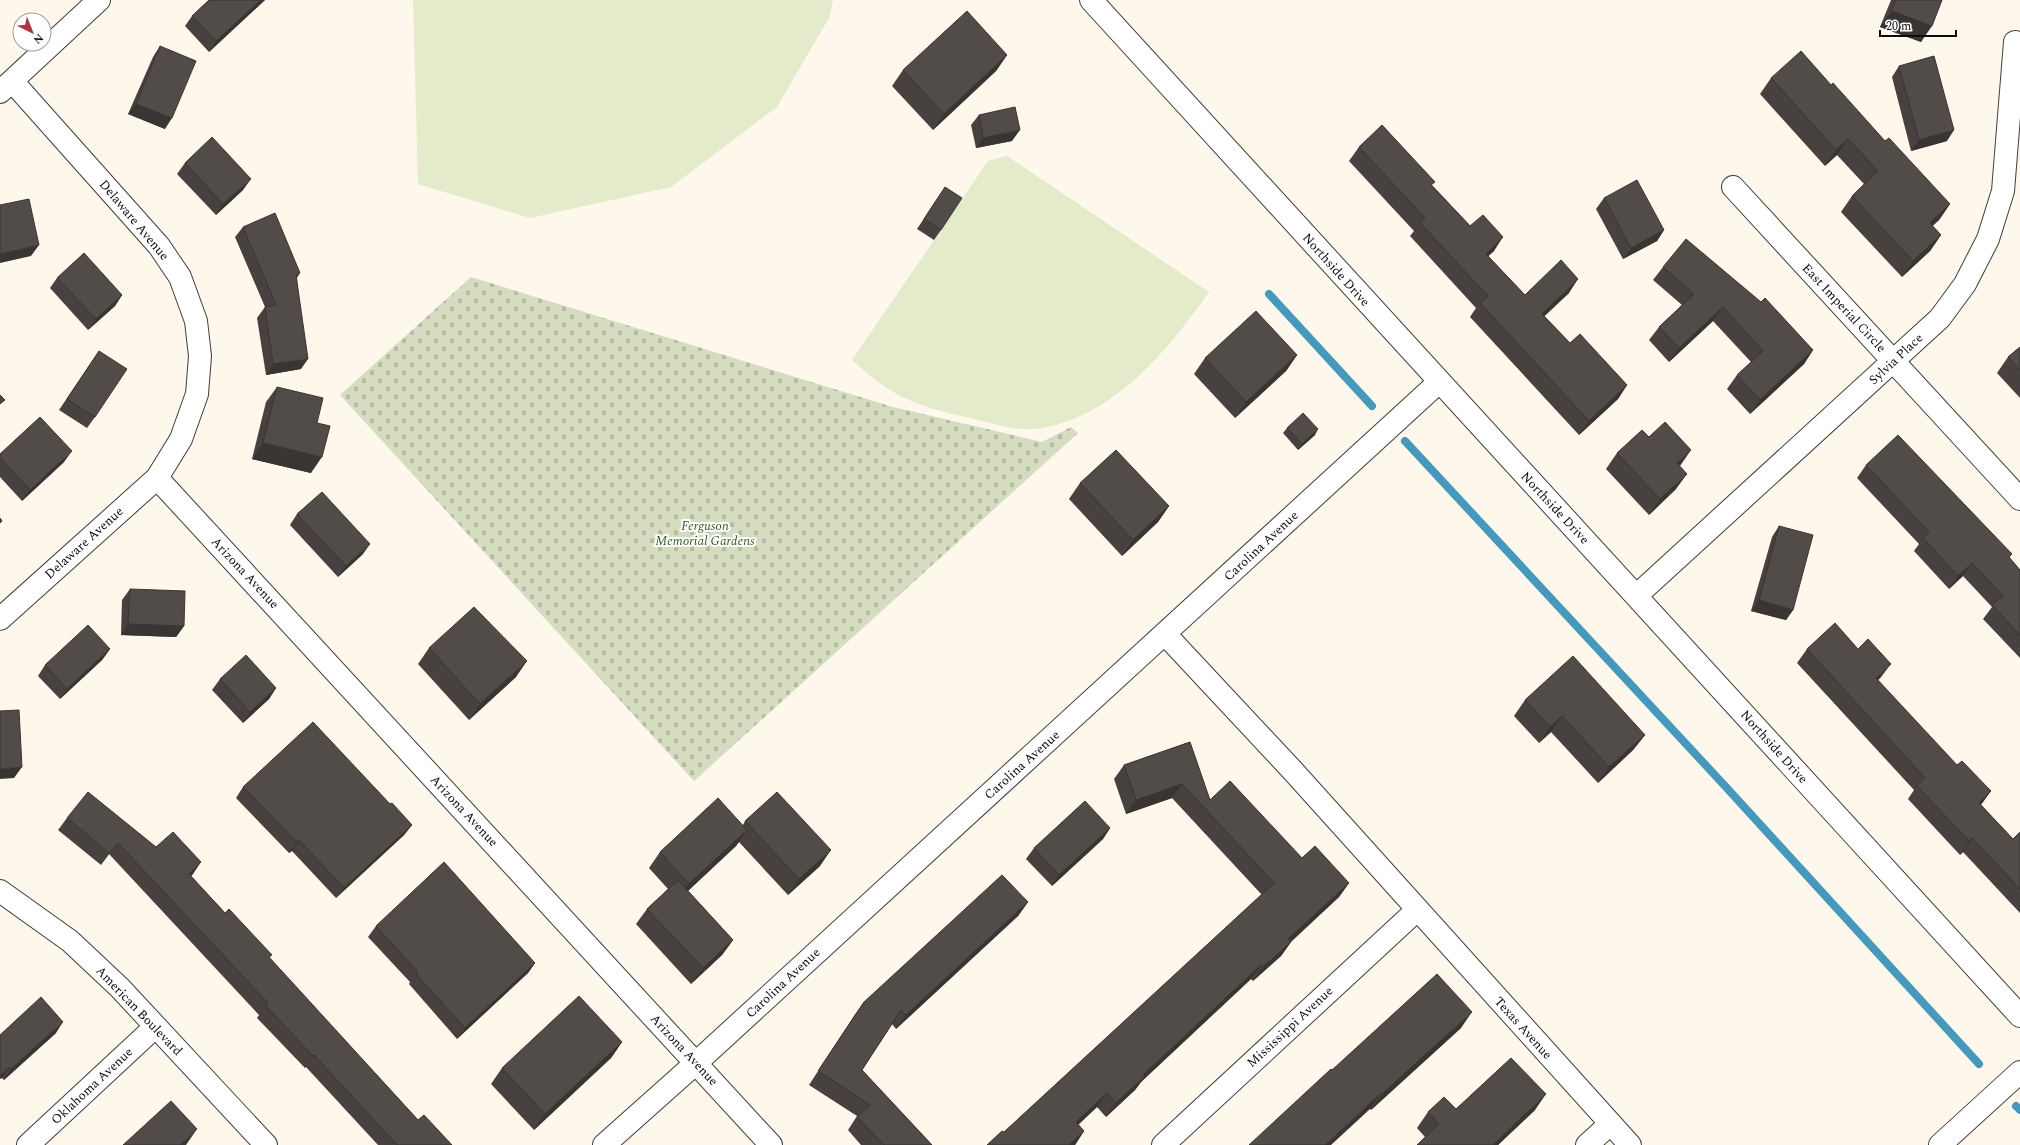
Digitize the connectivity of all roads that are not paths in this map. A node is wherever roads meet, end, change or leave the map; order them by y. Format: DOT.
graph roads {
  1 [pos="99,0"];
  2 [pos="1091,0"];
  3 [pos="2015,42"];
  4 [pos="6,86"];
  5 [pos="1733,187"];
  6 [pos="1894,361"];
  7 [pos="1439,382"];
  8 [pos="157,478"];
  9 [pos="2020,499"];
  10 [pos="1636,596"];
  11 [pos="0,619"];
  12 [pos="1165,634"];
  13 [pos="0,891"];
  14 [pos="1417,910"];
  15 [pos="2020,1016"];
  16 [pos="155,1027"];
  17 [pos="696,1063"];
  18 [pos="2020,1072"];
  19 [pos="1610,1124"];
  20 [pos="28,1145"];
  21 [pos="266,1145"];
  22 [pos="604,1145"];
  23 [pos="771,1145"];
  24 [pos="1163,1145"];
  25 [pos="1587,1145"];
  26 [pos="1630,1145"];
  27 [pos="1940,1145"];
  1 -- 4 [label="street"];
  2 -- 7 [label="street, Northside Drive"];
  3 -- 6 [label="street, Sylvia Place"];
  4 -- 8 [label="street, Delaware Avenue"];
  5 -- 6 [label="street, East Imperial Circle"];
  6 -- 9 [label="street, East Imperial Circle"];
  6 -- 10 [label="street, Sylvia Place"];
  7 -- 10 [label="street, Northside Drive"];
  7 -- 12 [label="street, Carolina Avenue"];
  8 -- 11 [label="street, Delaware Avenue"];
  8 -- 17 [label="street, Arizona Avenue"];
  10 -- 15 [label="street, Northside Drive"];
  12 -- 14 [label="street, Texas Avenue"];
  12 -- 17 [label="street, Carolina Avenue"];
  13 -- 16 [label="street, American Boulevard"];
  14 -- 19 [label="street, Texas Avenue"];
  14 -- 24 [label="street, Mississippi Avenue"];
  16 -- 20 [label="street, Oklahoma Avenue"];
  16 -- 21 [label="street, American Boulevard"];
  17 -- 22 [label="street, Carolina Avenue"];
  17 -- 23 [label="street, Arizona Avenue"];
  18 -- 27 [label="street"];
  19 -- 25 [label="street"];
  19 -- 26 [label="street, Texas Avenue"];
}
